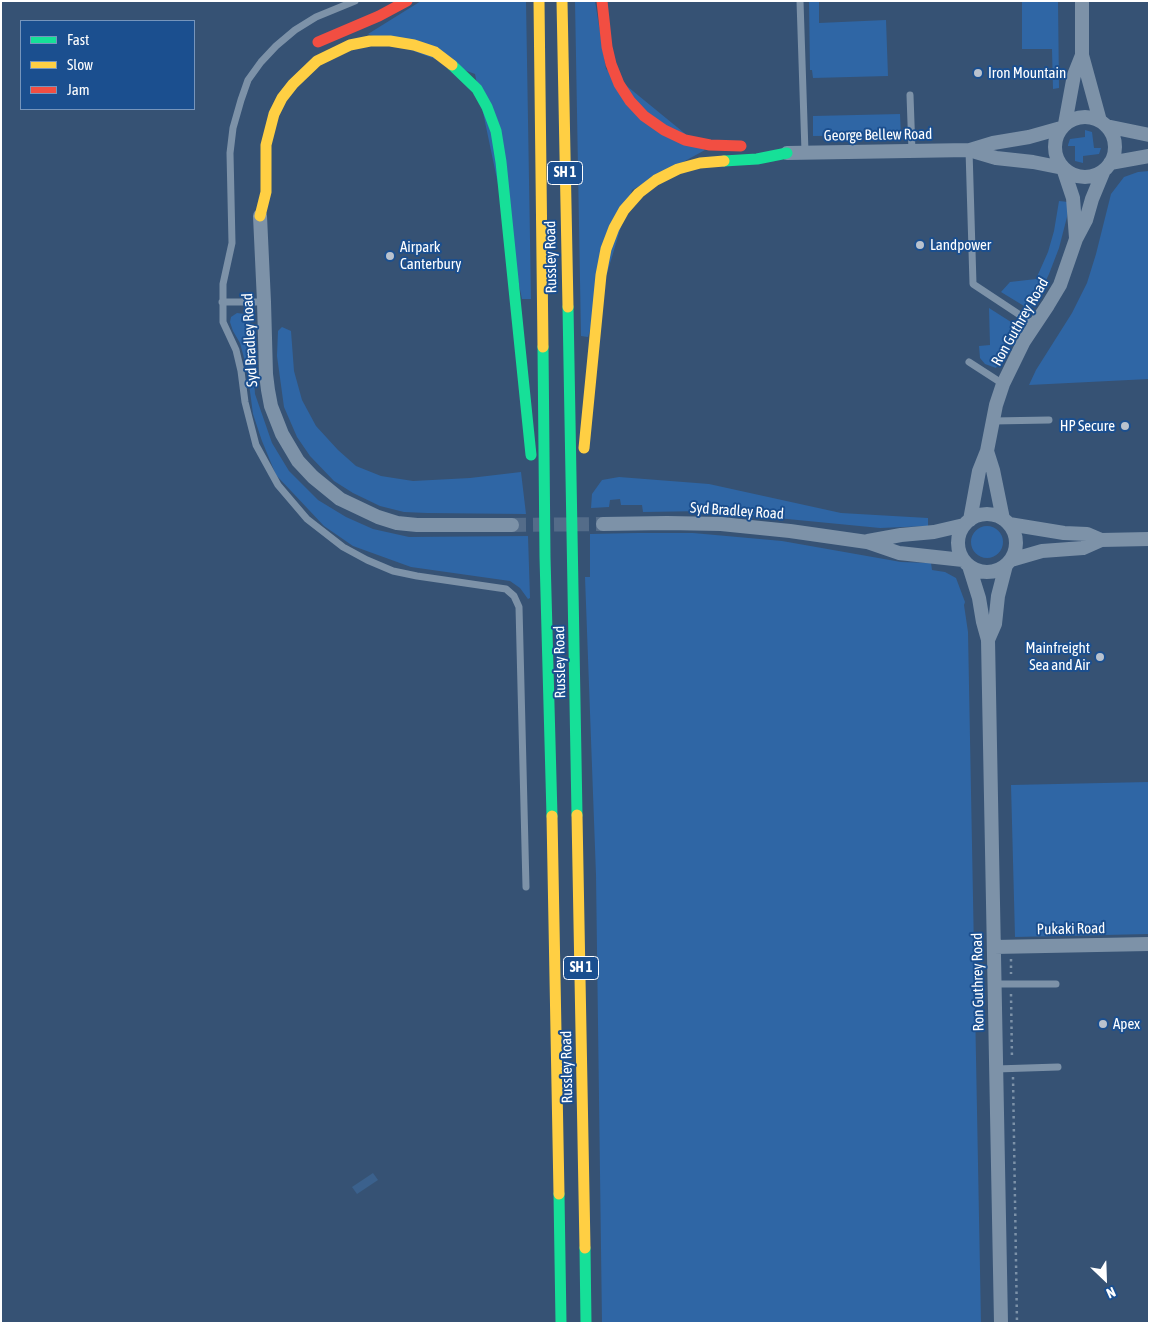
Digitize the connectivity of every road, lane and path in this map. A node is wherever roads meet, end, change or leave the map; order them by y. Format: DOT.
graph roads {
  1 [pos="355,1"];
  2 [pos="407,1"];
  3 [pos="539,1"];
  4 [pos="562,1"];
  5 [pos="602,1"];
  6 [pos="800,1"];
  7 [pos="1082,1"];
  8 [pos="312,45"];
  9 [pos="1082,55"];
  10 [pos="910,95"];
  11 [pos="1104,124"];
  12 [pos="1063,126"];
  13 [pos="1149,135"];
  14 [pos="969,150"];
  15 [pos="912,151"];
  16 [pos="787,152"];
  17 [pos="805,152"];
  18 [pos="1149,156"];
  19 [pos="1107,167"];
  20 [pos="1063,168"];
  21 [pos="252,192"];
  22 [pos="260,216"];
  23 [pos="1076,239"];
  24 [pos="222,302"];
  25 [pos="264,302"];
  26 [pos="1035,325"];
  27 [pos="970,362"];
  28 [pos="1004,384"];
  29 [pos="1049,420"];
  30 [pos="992,421"];
  31 [pos="987,451"];
  32 [pos="584,460"];
  33 [pos="583,487"];
  34 [pos="967,522"];
  35 [pos="1006,522"];
  36 [pos="603,524"];
  37 [pos="512,525"];
  38 [pos="1149,539"];
  39 [pos="1101,540"];
  40 [pos="867,542"];
  41 [pos="546,556"];
  42 [pos="1009,562"];
  43 [pos="966,563"];
  44 [pos="574,613"];
  45 [pos="988,640"];
  46 [pos="526,887"];
  47 [pos="1149,944"];
  48 [pos="994,947"];
  49 [pos="994,984"];
  50 [pos="1011,984"];
  51 [pos="1056,984"];
  52 [pos="1058,1067"];
  53 [pos="1012,1068"];
  54 [pos="996,1069"];
  55 [pos="560,1323"];
  56 [pos="586,1323"];
  57 [pos="1001,1323"];
  58 [pos="1017,1323"];
  1 -- 24 [label="lane"];
  2 -- 8 [label="highway"];
  3 -- 41 [label="highway, Russley Road / SH 1"];
  4 -- 44 [label="highway, Russley Road / SH 1"];
  5 -- 16 [label="highway"];
  6 -- 17 [label="lane"];
  7 -- 9 [label="street"];
  9 -- 11 [label="street"];
  9 -- 12 [label="street"];
  10 -- 15 [label="lane"];
  11 -- 12 [label="street"];
  11 -- 13 [label="street"];
  11 -- 19 [label="street"];
  12 -- 14 [label="street, George Bellew Road"];
  12 -- 20 [label="street"];
  14 -- 15 [label="street, George Bellew Road"];
  14 -- 20 [label="street, George Bellew Road"];
  14 -- 26 [label="lane"];
  15 -- 17 [label="street, George Bellew Road"];
  16 -- 17 [label="street, George Bellew Road"];
  16 -- 32 [label="highway"];
  18 -- 19 [label="street"];
  19 -- 20 [label="street"];
  19 -- 23 [label="street, Ron Guthrey Road"];
  20 -- 23 [label="street, Ron Guthrey Road"];
  21 -- 22 [label="highway"];
  22 -- 25 [label="street, Syd Bradley Road"];
  22 -- 41 [label="highway"];
  23 -- 26 [label="street, Ron Guthrey Road"];
  24 -- 25 [label="lane"];
  24 -- 46 [label="lane"];
  25 -- 37 [label="street, Syd Bradley Road"];
  26 -- 28 [label="street, Ron Guthrey Road"];
  27 -- 28 [label="lane"];
  28 -- 30 [label="street, Ron Guthrey Road"];
  29 -- 30 [label="lane"];
  30 -- 31 [label="street, Ron Guthrey Road"];
  31 -- 34 [label="street, Ron Guthrey Road"];
  31 -- 35 [label="street, Ron Guthrey Road"];
  33 -- 44 [label="highway"];
  34 -- 35 [label="street"];
  34 -- 40 [label="street, Syd Bradley Road"];
  34 -- 43 [label="street"];
  35 -- 39 [label="street"];
  35 -- 42 [label="street"];
  36 -- 40 [label="street, Syd Bradley Road"];
  38 -- 39 [label="street"];
  39 -- 42 [label="street"];
  40 -- 43 [label="street, Syd Bradley Road"];
  41 -- 55 [label="highway, Russley Road / SH 1"];
  42 -- 43 [label="street"];
  42 -- 45 [label="street, Ron Guthrey Road"];
  43 -- 45 [label="street, Ron Guthrey Road"];
  44 -- 56 [label="highway, Russley Road / SH 1"];
  45 -- 48 [label="street, Ron Guthrey Road"];
  47 -- 48 [label="street, Pukaki Road"];
  48 -- 49 [label="street, Ron Guthrey Road"];
  49 -- 50 [label="lane"];
  49 -- 54 [label="street, Ron Guthrey Road"];
  50 -- 51 [label="lane"];
  50 -- 53 [label="path"];
  52 -- 53 [label="lane"];
  53 -- 54 [label="lane"];
  53 -- 58 [label="path"];
  54 -- 57 [label="street, Ron Guthrey Road"];
}
